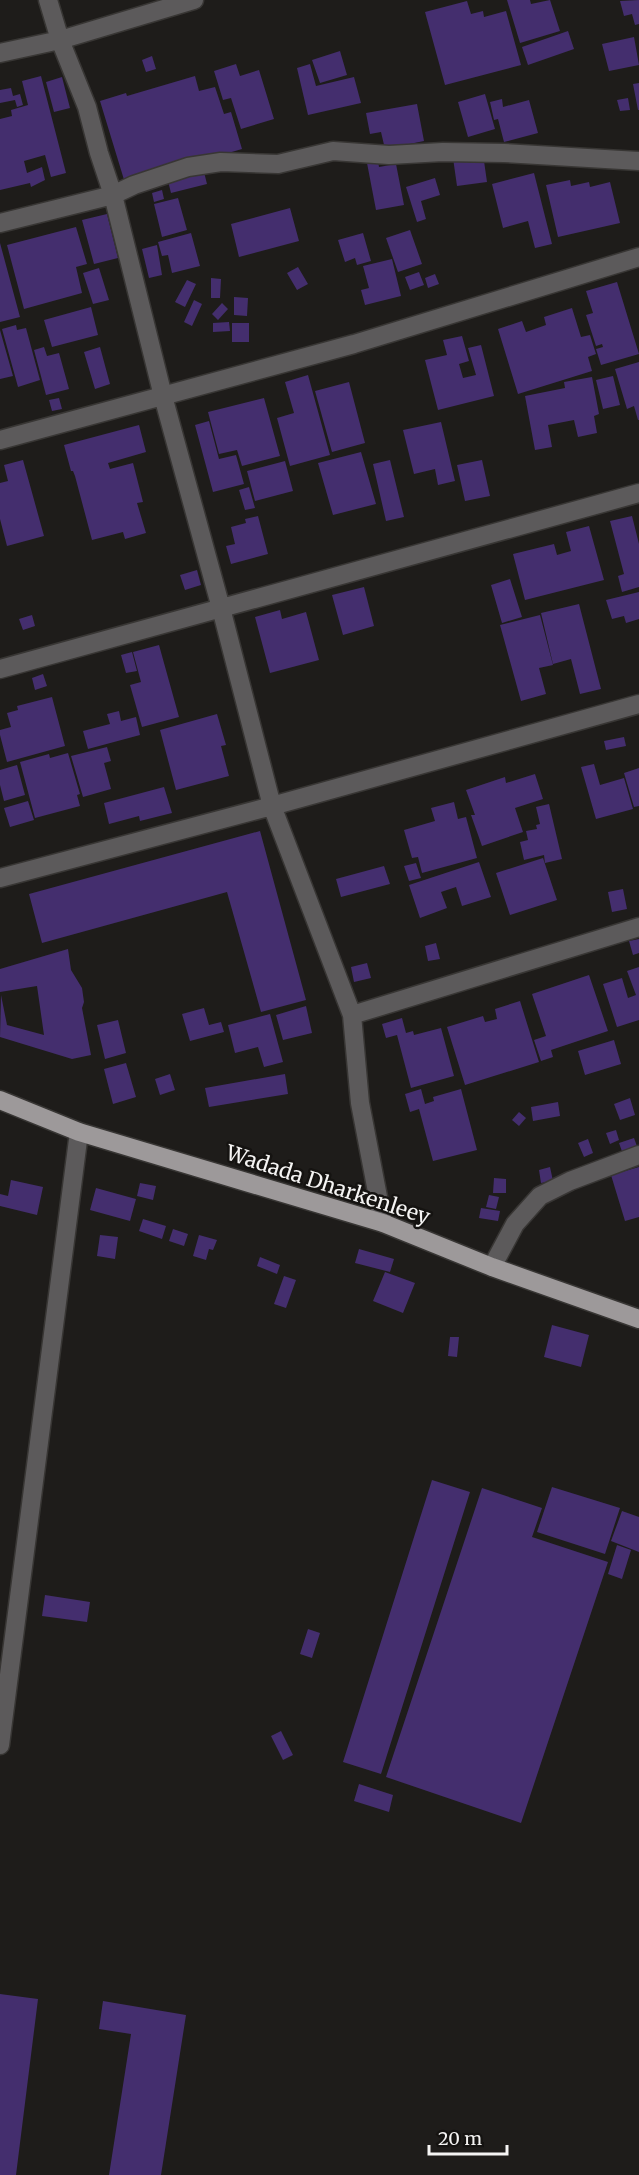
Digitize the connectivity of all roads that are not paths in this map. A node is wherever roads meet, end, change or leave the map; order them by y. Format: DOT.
graph roads {
  1 [pos="48,0"];
  2 [pos="194,0"];
  3 [pos="60,40"];
  4 [pos="0,53"];
  5 [pos="639,161"];
  6 [pos="113,195"];
  7 [pos="0,223"];
  8 [pos="639,257"];
  9 [pos="163,396"];
  10 [pos="0,440"];
  11 [pos="639,493"];
  12 [pos="221,608"];
  13 [pos="0,669"];
  14 [pos="639,704"];
  15 [pos="272,806"];
  16 [pos="0,878"];
  17 [pos="639,927"];
  18 [pos="352,1015"];
  19 [pos="0,1100"];
  20 [pos="79,1132"];
  21 [pos="639,1155"];
  22 [pos="383,1223"];
  23 [pos="492,1267"];
  24 [pos="639,1319"];
  25 [pos="0,1744"];
  1 -- 3 [label="street"];
  2 -- 3 [label="street"];
  3 -- 4 [label="street"];
  3 -- 6 [label="street"];
  5 -- 6 [label="street"];
  6 -- 7 [label="street"];
  6 -- 9 [label="street"];
  8 -- 9 [label="street"];
  9 -- 10 [label="street"];
  9 -- 12 [label="street"];
  11 -- 12 [label="street"];
  12 -- 13 [label="street"];
  12 -- 15 [label="street"];
  14 -- 15 [label="street"];
  15 -- 16 [label="street"];
  15 -- 18 [label="street"];
  17 -- 18 [label="street"];
  18 -- 22 [label="street"];
  19 -- 20 [label="main road, Wadada Dharkenleey"];
  20 -- 22 [label="main road, Wadada Dharkenleey"];
  20 -- 25 [label="street"];
  21 -- 23 [label="street"];
  22 -- 23 [label="main road, Wadada Dharkenleey"];
  23 -- 24 [label="main road, Wadada Dharkenleey"];
}
